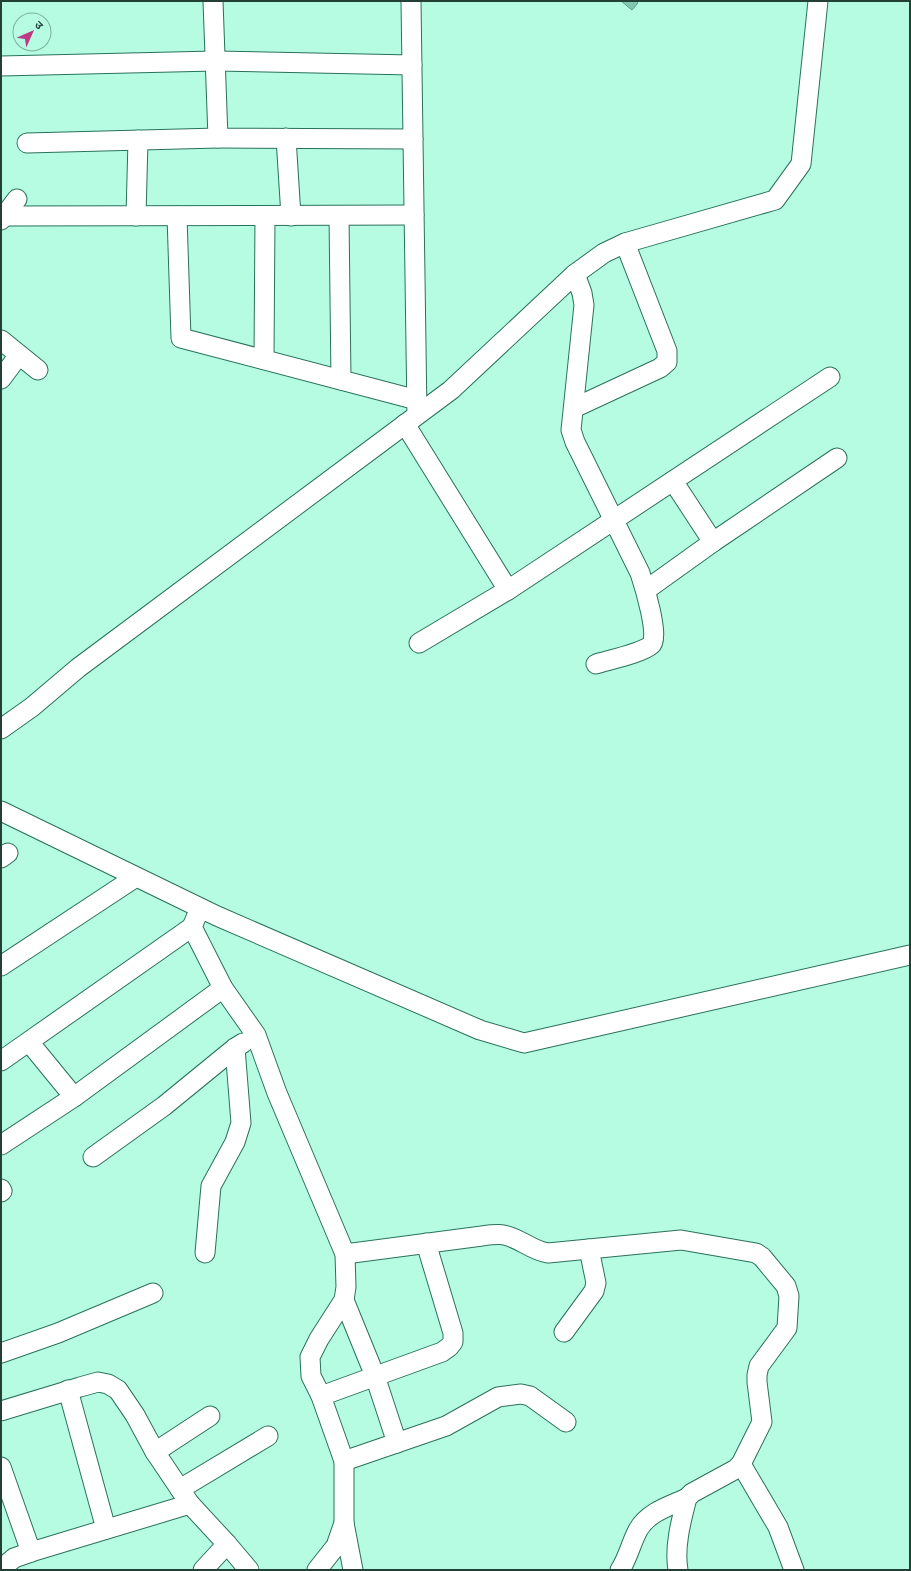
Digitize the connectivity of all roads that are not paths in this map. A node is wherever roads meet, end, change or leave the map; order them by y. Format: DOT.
graph roads {
  1 [pos="213,1"];
  2 [pos="411,1"];
  3 [pos="818,1"];
  4 [pos="215,61"];
  5 [pos="412,65"];
  6 [pos="1,66"];
  7 [pos="218,138"];
  8 [pos="286,138"];
  9 [pos="413,139"];
  10 [pos="138,140"];
  11 [pos="27,143"];
  12 [pos="17,199"];
  13 [pos="136,216"];
  14 [pos="177,216"];
  15 [pos="265,216"];
  16 [pos="291,216"];
  17 [pos="339,216"];
  18 [pos="414,216"];
  19 [pos="2,218"];
  20 [pos="625,243"];
  21 [pos="575,274"];
  22 [pos="1,340"];
  23 [pos="19,355"];
  24 [pos="264,359"];
  25 [pos="38,370"];
  26 [pos="830,377"];
  27 [pos="1,379"];
  28 [pos="341,380"];
  29 [pos="574,408"];
  30 [pos="413,413"];
  31 [pos="837,458"];
  32 [pos="673,481"];
  33 [pos="614,519"];
  34 [pos="713,542"];
  35 [pos="508,590"];
  36 [pos="646,590"];
  37 [pos="419,643"];
  38 [pos="596,664"];
  39 [pos="1,729"];
  40 [pos="1,811"];
  41 [pos="136,877"];
  42 [pos="200,908"];
  43 [pos="192,927"];
  44 [pos="910,955"];
  45 [pos="1,966"];
  46 [pos="223,988"];
  47 [pos="256,1035"];
  48 [pos="29,1042"];
  49 [pos="235,1048"];
  50 [pos="1,1061"];
  51 [pos="74,1097"];
  52 [pos="1,1145"];
  53 [pos="93,1157"];
  54 [pos="1,1189"];
  55 [pos="1,1192"];
  56 [pos="426,1243"];
  57 [pos="589,1249"];
  58 [pos="205,1253"];
  59 [pos="345,1254"];
  60 [pos="153,1293"];
  61 [pos="344,1300"];
  62 [pos="564,1332"];
  63 [pos="1,1353"];
  64 [pos="375,1376"];
  65 [pos="68,1390"];
  66 [pos="321,1396"];
  67 [pos="1,1411"];
  68 [pos="210,1416"];
  69 [pos="566,1422"];
  70 [pos="268,1436"];
  71 [pos="397,1443"];
  72 [pos="155,1452"];
  73 [pos="344,1461"];
  74 [pos="741,1464"];
  75 [pos="1,1467"];
  76 [pos="185,1497"];
  77 [pos="687,1498"];
  78 [pos="344,1523"];
  79 [pos="106,1530"];
  80 [pos="227,1544"];
  81 [pos="31,1552"];
  82 [pos="1,1569"];
  83 [pos="203,1570"];
  84 [pos="249,1570"];
  85 [pos="317,1570"];
  86 [pos="353,1570"];
  87 [pos="620,1570"];
  88 [pos="678,1570"];
  89 [pos="794,1570"];
  1 -- 4 [label="street"];
  2 -- 5 [label="street"];
  3 -- 20 [label="street"];
  4 -- 5 [label="street"];
  4 -- 6 [label="street"];
  4 -- 7 [label="street"];
  5 -- 9 [label="street"];
  7 -- 8 [label="street"];
  7 -- 10 [label="street"];
  8 -- 9 [label="street"];
  8 -- 16 [label="street"];
  9 -- 18 [label="street"];
  10 -- 11 [label="street"];
  10 -- 13 [label="street"];
  12 -- 19 [label="street"];
  13 -- 14 [label="street"];
  13 -- 19 [label="street"];
  14 -- 15 [label="street"];
  14 -- 24 [label="street"];
  15 -- 16 [label="street"];
  15 -- 24 [label="street"];
  16 -- 17 [label="street"];
  17 -- 18 [label="street"];
  17 -- 28 [label="street"];
  18 -- 30 [label="street"];
  20 -- 21 [label="street"];
  20 -- 29 [label="street"];
  21 -- 29 [label="street"];
  21 -- 30 [label="street"];
  22 -- 23 [label="street"];
  23 -- 25 [label="street"];
  23 -- 27 [label="street"];
  24 -- 28 [label="street"];
  26 -- 32 [label="street"];
  28 -- 30 [label="street"];
  29 -- 33 [label="street"];
  30 -- 35 [label="street"];
  30 -- 39 [label="street"];
  31 -- 34 [label="street"];
  32 -- 33 [label="street"];
  32 -- 34 [label="street"];
  33 -- 35 [label="street"];
  33 -- 36 [label="street"];
  34 -- 36 [label="street"];
  35 -- 37 [label="street"];
  36 -- 38 [label="street"];
  40 -- 41 [label="street"];
  41 -- 42 [label="street"];
  41 -- 45 [label="street"];
  42 -- 43 [label="street"];
  42 -- 44 [label="street"];
  43 -- 46 [label="street"];
  43 -- 48 [label="street"];
  46 -- 47 [label="street"];
  46 -- 51 [label="street"];
  47 -- 49 [label="street"];
  47 -- 59 [label="street"];
  48 -- 50 [label="street"];
  48 -- 51 [label="street"];
  49 -- 53 [label="street"];
  49 -- 58 [label="street"];
  51 -- 52 [label="street"];
  54 -- 55 [label="street"];
  56 -- 57 [label="street"];
  56 -- 59 [label="street"];
  56 -- 64 [label="street"];
  57 -- 62 [label="street"];
  57 -- 74 [label="street"];
  59 -- 61 [label="street"];
  60 -- 63 [label="street"];
  61 -- 64 [label="street"];
  61 -- 66 [label="street"];
  64 -- 66 [label="street"];
  64 -- 71 [label="street"];
  65 -- 67 [label="street"];
  65 -- 72 [label="street"];
  65 -- 79 [label="street"];
  66 -- 73 [label="street"];
  68 -- 72 [label="street"];
  69 -- 71 [label="street"];
  70 -- 76 [label="street"];
  71 -- 73 [label="street"];
  72 -- 76 [label="street"];
  73 -- 78 [label="street"];
  74 -- 77 [label="street"];
  74 -- 89 [label="street"];
  75 -- 81 [label="street"];
  76 -- 79 [label="street"];
  76 -- 80 [label="street"];
  77 -- 87 [label="street"];
  77 -- 88 [label="street"];
  78 -- 85 [label="street"];
  78 -- 86 [label="street"];
  79 -- 81 [label="street"];
  80 -- 83 [label="street"];
  80 -- 84 [label="street"];
  81 -- 82 [label="street"];
}
